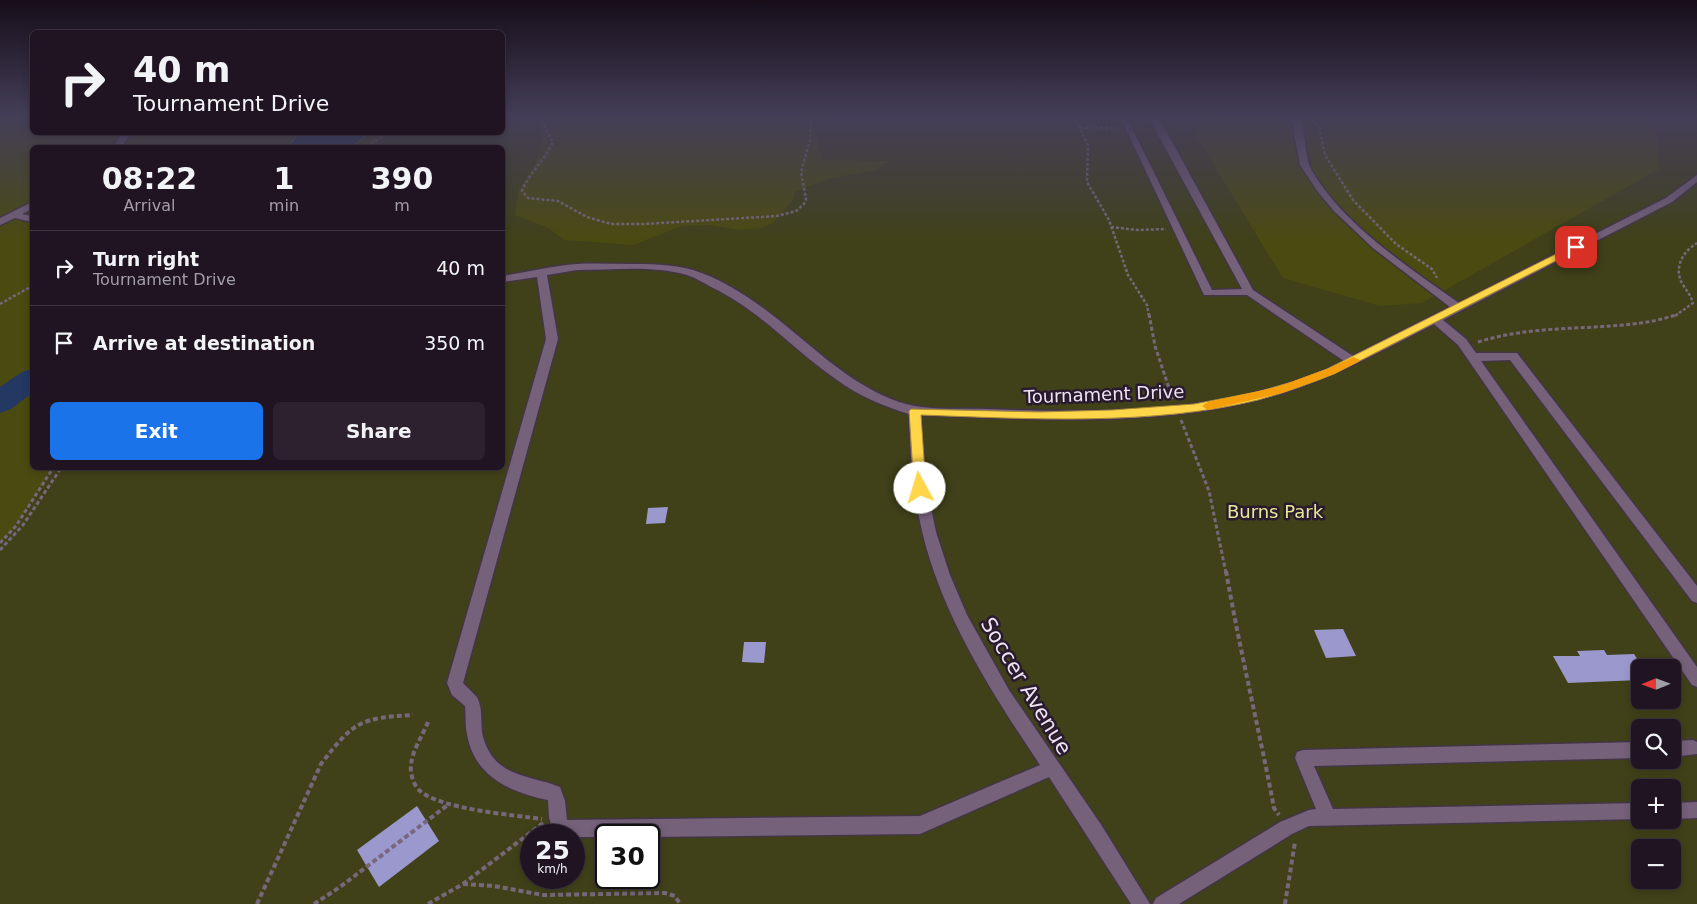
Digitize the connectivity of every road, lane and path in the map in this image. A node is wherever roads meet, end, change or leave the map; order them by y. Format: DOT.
graph roads {
  1 [pos="544,158"];
  2 [pos="805,158"];
  3 [pos="1087,158"];
  4 [pos="1143,158"];
  5 [pos="1176,158"];
  6 [pos="1305,158"];
  7 [pos="1327,158"];
  8 [pos="1697,179"];
  9 [pos="30,206"];
  10 [pos="15,215"];
  11 [pos="30,219"];
  12 [pos="0,222"];
  13 [pos="1112,228"];
  14 [pos="1177,229"];
  15 [pos="1697,243"];
  16 [pos="541,272"];
  17 [pos="505,278"];
  18 [pos="30,287"];
  19 [pos="1249,292"];
  20 [pos="1439,293"];
  21 [pos="0,304"];
  22 [pos="1459,308"];
  23 [pos="1435,319"];
  24 [pos="1462,342"];
  25 [pos="1473,357"];
  26 [pos="1352,361"];
  27 [pos="1176,409"];
  28 [pos="915,411"];
  29 [pos="52,470"];
  30 [pos="59,470"];
  31 [pos="0,543"];
  32 [pos="0,550"];
  33 [pos="1697,598"];
  34 [pos="1697,680"];
  35 [pos="413,715"];
  36 [pos="428,722"];
  37 [pos="1681,749"];
  38 [pos="1631,750"];
  39 [pos="1696,750"];
  40 [pos="1051,768"];
  41 [pos="449,804"];
  42 [pos="1697,810"];
  43 [pos="1631,811"];
  44 [pos="1681,811"];
  45 [pos="1327,816"];
  46 [pos="1286,828"];
  47 [pos="463,884"];
  48 [pos="256,904"];
  49 [pos="314,904"];
  50 [pos="428,904"];
  51 [pos="680,904"];
  52 [pos="1141,904"];
  53 [pos="1162,904"];
  54 [pos="1285,904"];
  1 -- 2 [label="path"];
  3 -- 13 [label="path"];
  4 -- 14 [label="street"];
  5 -- 19 [label="street"];
  6 -- 20 [label="street"];
  7 -- 20 [label="path"];
  8 -- 22 [label="street, Tournament Drive"];
  9 -- 10 [label="street"];
  10 -- 11 [label="street"];
  10 -- 12 [label="street"];
  13 -- 14 [label="path"];
  13 -- 27 [label="path"];
  14 -- 19 [label="street"];
  15 -- 24 [label="path"];
  16 -- 17 [label="street, Tournament Drive"];
  16 -- 28 [label="street, Tournament Drive"];
  16 -- 40 [label="street"];
  18 -- 21 [label="path"];
  19 -- 26 [label="street"];
  20 -- 22 [label="street"];
  22 -- 23 [label="street, Tournament Drive"];
  23 -- 24 [label="street"];
  23 -- 26 [label="street, Tournament Drive"];
  24 -- 25 [label="street"];
  25 -- 33 [label="street"];
  25 -- 34 [label="street"];
  26 -- 27 [label="street, Tournament Drive"];
  27 -- 28 [label="street, Tournament Drive"];
  27 -- 46 [label="path"];
  28 -- 40 [label="street, Soccer Avenue"];
  29 -- 31 [label="path"];
  30 -- 32 [label="path"];
  35 -- 48 [label="path"];
  36 -- 41 [label="path"];
  37 -- 39 [label="street"];
  38 -- 45 [label="street"];
  40 -- 52 [label="street, Soccer Avenue"];
  41 -- 47 [label="path"];
  41 -- 49 [label="path"];
  42 -- 44 [label="street"];
  43 -- 45 [label="street"];
  45 -- 46 [label="street"];
  46 -- 53 [label="street"];
  46 -- 54 [label="path"];
  47 -- 50 [label="path"];
  47 -- 51 [label="path"];
}
